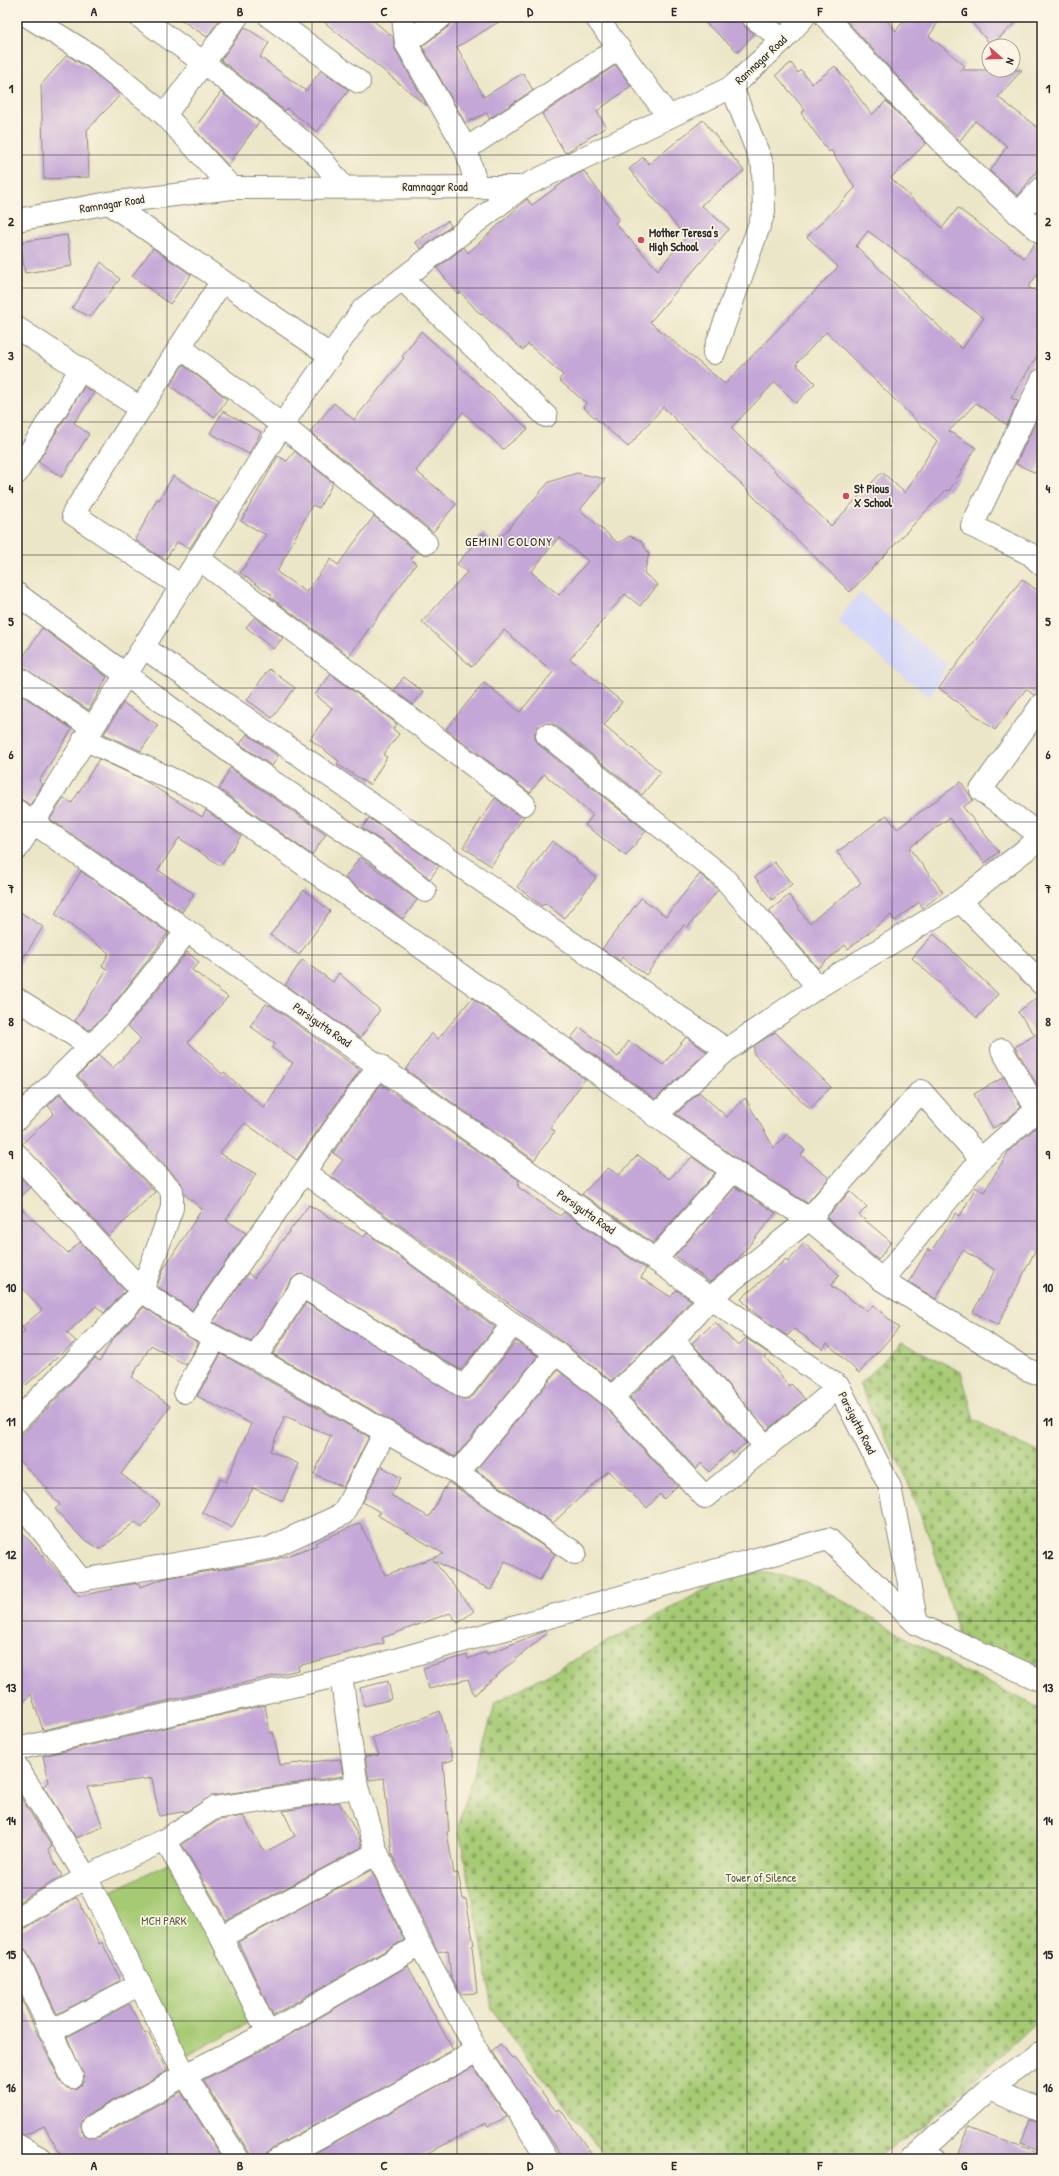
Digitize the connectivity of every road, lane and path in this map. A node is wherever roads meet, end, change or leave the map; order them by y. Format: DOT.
graph roads {
  1 [pos="29,17"];
  2 [pos="140,17"];
  3 [pos="237,17"];
  4 [pos="270,17"];
  5 [pos="403,17"];
  6 [pos="441,17"];
  7 [pos="596,17"];
  8 [pos="753,17"];
  9 [pos="804,17"];
  10 [pos="826,17"];
  11 [pos="782,40"];
  12 [pos="406,43"];
  13 [pos="619,48"];
  14 [pos="204,62"];
  15 [pos="359,82"];
  16 [pos="732,87"];
  17 [pos="165,115"];
  18 [pos="668,116"];
  19 [pos="466,149"];
  20 [pos="477,187"];
  21 [pos="522,187"];
  22 [pos="232,188"];
  23 [pos="344,188"];
  24 [pos="1042,188"];
  25 [pos="109,203"];
  26 [pos="1018,214"];
  27 [pos="17,220"];
  28 [pos="1042,233"];
  29 [pos="402,279"];
  30 [pos="222,281"];
  31 [pos="17,328"];
  32 [pos="180,347"];
  33 [pos="714,353"];
  34 [pos="332,356"];
  35 [pos="80,370"];
  36 [pos="1042,380"];
  37 [pos="140,408"];
  38 [pos="546,416"];
  39 [pos="282,425"];
  40 [pos="17,473"];
  41 [pos="426,543"];
  42 [pos="199,559"];
  43 [pos="1042,566"];
  44 [pos="181,586"];
  45 [pos="17,594"];
  46 [pos="143,647"];
  47 [pos="125,675"];
  48 [pos="17,677"];
  49 [pos="1042,704"];
  50 [pos="88,733"];
  51 [pos="547,735"];
  52 [pos="524,804"];
  53 [pos="26,817"];
  54 [pos="1042,837"];
  55 [pos="17,849"];
  56 [pos="425,891"];
  57 [pos="960,901"];
  58 [pos="187,931"];
  59 [pos="1042,984"];
  60 [pos="818,987"];
  61 [pos="17,999"];
  62 [pos="91,1046"];
  63 [pos="727,1050"];
  64 [pos="1002,1050"];
  65 [pos="379,1065"];
  66 [pos="60,1076"];
  67 [pos="1039,1107"];
  68 [pos="655,1116"];
  69 [pos="17,1119"];
  70 [pos="17,1155"];
  71 [pos="981,1159"];
  72 [pos="733,1171"];
  73 [pos="304,1172"];
  74 [pos="809,1219"];
  75 [pos="655,1260"];
  76 [pos="882,1280"];
  77 [pos="142,1290"];
  78 [pos="710,1298"];
  79 [pos="512,1324"];
  80 [pos="195,1327"];
  81 [pos="215,1339"];
  82 [pos="673,1340"];
  83 [pos="556,1353"];
  84 [pos="255,1358"];
  85 [pos="1042,1375"];
  86 [pos="839,1387"];
  87 [pos="185,1392"];
  88 [pos="612,1397"];
  89 [pos="17,1421"];
  90 [pos="385,1432"];
  91 [pos="767,1448"];
  92 [pos="458,1473"];
  93 [pos="17,1499"];
  94 [pos="575,1553"];
  95 [pos="917,1624"];
  96 [pos="342,1675"];
  97 [pos="1042,1681"];
  98 [pos="17,1749"];
  99 [pos="17,1767"];
  100 [pos="357,1787"];
  101 [pos="165,1840"];
  102 [pos="377,1853"];
  103 [pos="86,1877"];
  104 [pos="17,1918"];
  105 [pos="221,1937"];
  106 [pos="420,1945"];
  107 [pos="18,1963"];
  108 [pos="140,1984"];
  109 [pos="50,2032"];
  110 [pos="268,2033"];
  111 [pos="477,2050"];
  112 [pos="1042,2052"];
  113 [pos="185,2075"];
  114 [pos="72,2077"];
  115 [pos="989,2090"];
  116 [pos="1042,2111"];
  117 [pos="93,2126"];
  118 [pos="17,2145"];
  119 [pos="921,2157"];
  120 [pos="42,2159"];
  121 [pos="238,2159"];
  122 [pos="278,2159"];
  123 [pos="547,2159"];
  1 -- 17 [label="street"];
  2 -- 14 [label="street"];
  3 -- 14 [label="street"];
  4 -- 15 [label="street"];
  5 -- 12 [label="street"];
  6 -- 12 [label="street"];
  7 -- 13 [label="street"];
  8 -- 11 [label="street"];
  9 -- 11 [label="street, Ramnagar Road"];
  10 -- 26 [label="street"];
  11 -- 16 [label="street, Ramnagar Road"];
  12 -- 19 [label="street"];
  13 -- 18 [label="street"];
  13 -- 19 [label="street"];
  14 -- 17 [label="street"];
  14 -- 23 [label="street"];
  16 -- 18 [label="street, Ramnagar Road"];
  16 -- 33 [label="street"];
  17 -- 22 [label="street"];
  18 -- 21 [label="street, Ramnagar Road"];
  19 -- 20 [label="street"];
  20 -- 21 [label="street, Ramnagar Road"];
  20 -- 23 [label="street, Ramnagar Road"];
  21 -- 29 [label="street"];
  22 -- 23 [label="street, Ramnagar Road"];
  22 -- 25 [label="street, Ramnagar Road"];
  24 -- 26 [label="street"];
  25 -- 27 [label="street, Ramnagar Road"];
  25 -- 30 [label="street"];
  26 -- 28 [label="street"];
  29 -- 34 [label="street"];
  29 -- 38 [label="street"];
  30 -- 32 [label="street"];
  30 -- 34 [label="street"];
  31 -- 35 [label="street"];
  32 -- 37 [label="street"];
  32 -- 39 [label="street"];
  34 -- 39 [label="street"];
  35 -- 37 [label="street"];
  35 -- 40 [label="street"];
  36 -- 43 [label="street"];
  37 -- 44 [label="street"];
  39 -- 41 [label="street"];
  39 -- 42 [label="street"];
  42 -- 44 [label="street"];
  42 -- 52 [label="street"];
  44 -- 46 [label="street"];
  45 -- 47 [label="street"];
  46 -- 47 [label="street"];
  46 -- 63 [label="street"];
  47 -- 50 [label="street"];
  47 -- 56 [label="street"];
  48 -- 50 [label="street"];
  49 -- 54 [label="street"];
  50 -- 53 [label="street"];
  50 -- 68 [label="street"];
  51 -- 60 [label="street"];
  53 -- 55 [label="street"];
  53 -- 58 [label="street, Parsigutta Road"];
  54 -- 57 [label="street"];
  57 -- 59 [label="street"];
  57 -- 60 [label="street"];
  58 -- 62 [label="street"];
  58 -- 65 [label="street, Parsigutta Road"];
  60 -- 63 [label="street"];
  61 -- 62 [label="street"];
  62 -- 66 [label="street"];
  63 -- 68 [label="street"];
  64 -- 67 [label="street"];
  65 -- 73 [label="street"];
  65 -- 75 [label="street, Parsigutta Road"];
  66 -- 69 [label="street"];
  66 -- 77 [label="street"];
  67 -- 71 [label="street"];
  68 -- 72 [label="street"];
  70 -- 77 [label="street"];
  71 -- 74 [label="street"];
  71 -- 76 [label="street"];
  72 -- 74 [label="street"];
  72 -- 75 [label="street"];
  73 -- 79 [label="street"];
  73 -- 80 [label="street"];
  74 -- 76 [label="street"];
  74 -- 78 [label="street"];
  75 -- 78 [label="street, Parsigutta Road"];
  76 -- 85 [label="street"];
  77 -- 80 [label="street"];
  77 -- 89 [label="street"];
  78 -- 82 [label="street"];
  78 -- 86 [label="street, Parsigutta Road"];
  79 -- 83 [label="street"];
  79 -- 84 [label="street"];
  80 -- 81 [label="street"];
  81 -- 84 [label="street"];
  81 -- 87 [label="street"];
  82 -- 88 [label="street"];
  82 -- 91 [label="street"];
  83 -- 88 [label="street"];
  83 -- 92 [label="street"];
  84 -- 90 [label="street"];
  86 -- 91 [label="street"];
  86 -- 95 [label="street, Parsigutta Road"];
  88 -- 91 [label="street"];
  90 -- 92 [label="street"];
  90 -- 93 [label="street"];
  92 -- 94 [label="street"];
  95 -- 96 [label="street"];
  95 -- 97 [label="street"];
  96 -- 98 [label="street"];
  96 -- 100 [label="street"];
  99 -- 103 [label="street"];
  100 -- 101 [label="street"];
  100 -- 102 [label="street"];
  101 -- 103 [label="street"];
  101 -- 105 [label="street"];
  102 -- 105 [label="street"];
  102 -- 106 [label="street"];
  103 -- 104 [label="street"];
  103 -- 108 [label="street"];
  105 -- 110 [label="street"];
  106 -- 110 [label="street"];
  106 -- 111 [label="street"];
  107 -- 109 [label="street"];
  108 -- 109 [label="street"];
  108 -- 113 [label="street"];
  109 -- 114 [label="street"];
  110 -- 113 [label="street"];
  111 -- 122 [label="street"];
  111 -- 123 [label="street"];
  112 -- 115 [label="street"];
  113 -- 117 [label="street"];
  113 -- 121 [label="street"];
  115 -- 116 [label="street"];
  115 -- 119 [label="street"];
  118 -- 120 [label="street"];
}
